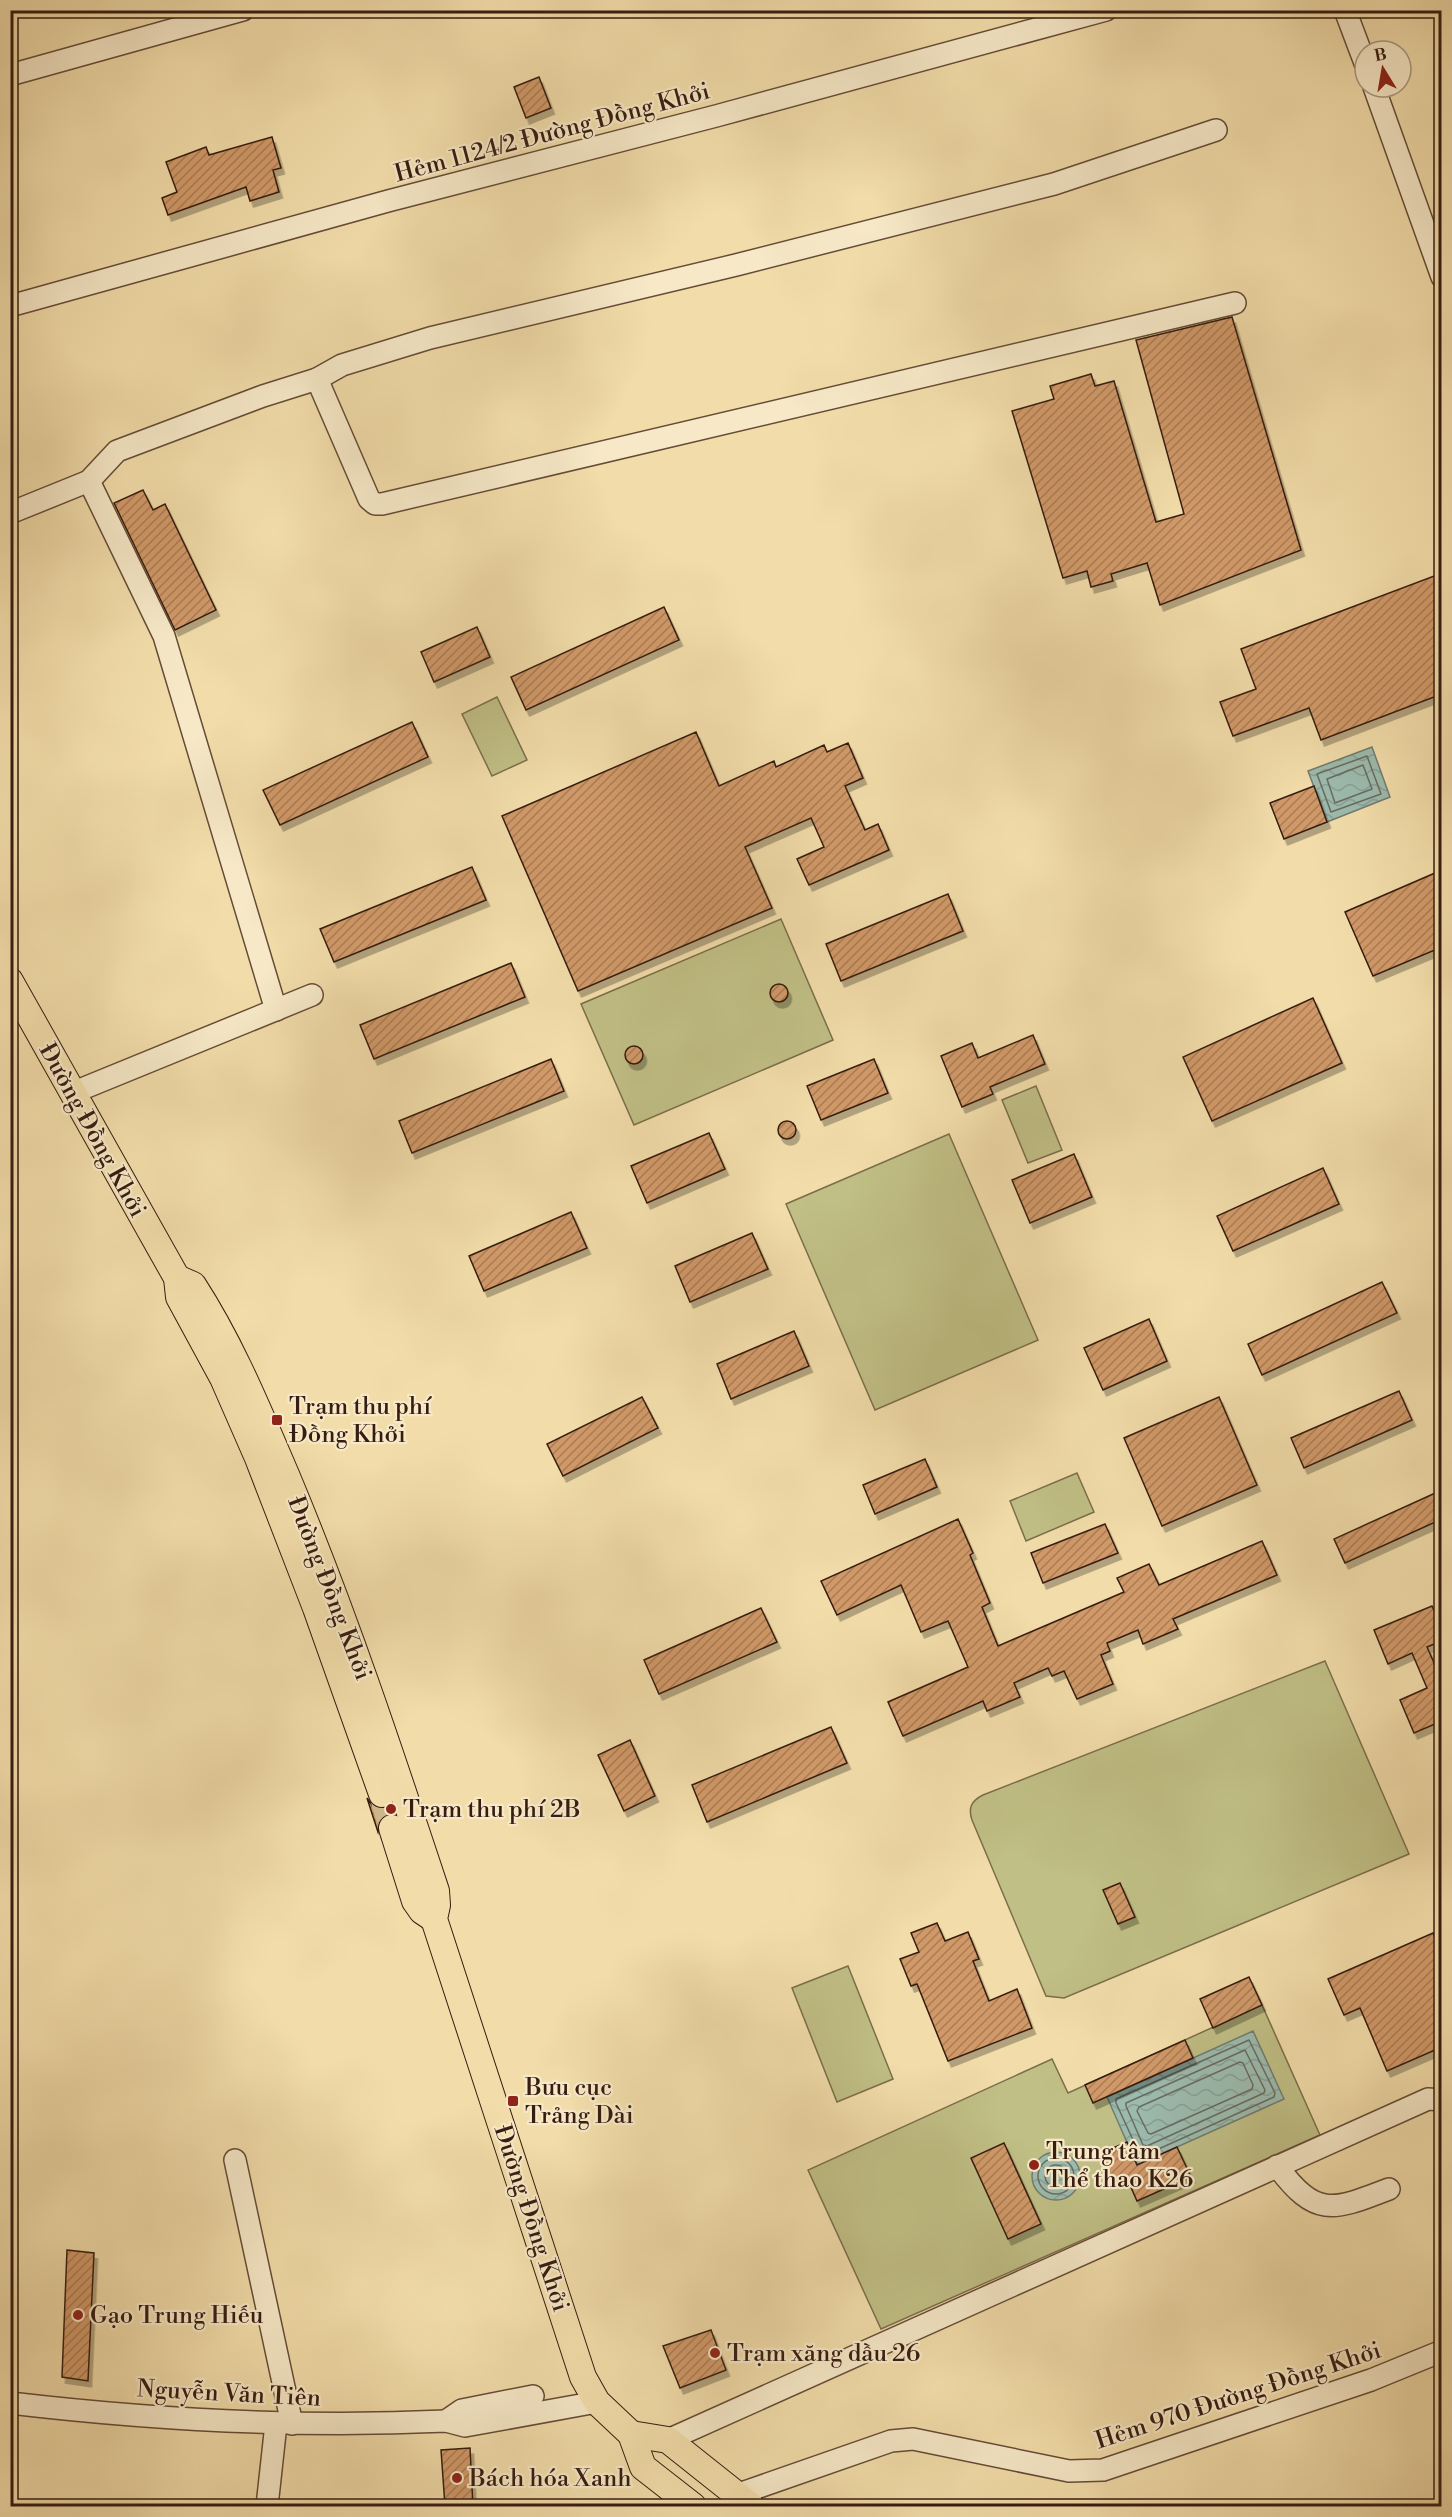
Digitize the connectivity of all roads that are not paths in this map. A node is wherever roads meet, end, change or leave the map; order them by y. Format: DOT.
graph roads {
  1 [pos="243,10"];
  2 [pos="1106,10"];
  3 [pos="1345,10"];
  4 [pos="1356,39"];
  5 [pos="10,75"];
  6 [pos="1378,99"];
  7 [pos="1216,130"];
  8 [pos="1442,277"];
  9 [pos="1235,303"];
  10 [pos="10,306"];
  11 [pos="317,379"];
  12 [pos="89,481"];
  13 [pos="10,513"];
  14 [pos="10,981"];
  15 [pos="312,995"];
  16 [pos="276,1010"];
  17 [pos="72,1093"];
  18 [pos="177,1278"];
  19 [pos="376,1788"];
  20 [pos="387,1829"];
  21 [pos="434,1919"];
  22 [pos="1442,2100"];
  23 [pos="235,2160"];
  24 [pos="1277,2166"];
  25 [pos="1389,2189"];
  26 [pos="1442,2351"];
  27 [pos="533,2396"];
  28 [pos="597,2402"];
  29 [pos="10,2403"];
  30 [pos="446,2421"];
  31 [pos="284,2424"];
  32 [pos="631,2434"];
  33 [pos="668,2440"];
  34 [pos="643,2467"];
  35 [pos="744,2501"];
  36 [pos="267,2506"];
  37 [pos="693,2506"];
  1 -- 5 [label="street"];
  2 -- 10 [label="street, Hẻm 1124/2 Đường Đồng Khởi"];
  3 -- 4 [label="street"];
  6 -- 8 [label="street"];
  7 -- 11 [label="street"];
  9 -- 11 [label="street"];
  11 -- 12 [label="street"];
  12 -- 13 [label="street"];
  12 -- 16 [label="street"];
  14 -- 17 [label="main road, Đường Đồng Khởi"];
  15 -- 16 [label="street"];
  16 -- 17 [label="street"];
  17 -- 18 [label="main road, Đường Đồng Khởi"];
  18 -- 19 [label="main road, Đường Đồng Khởi"];
  18 -- 21 [label="main road, Đường Đồng Khởi"];
  20 -- 21 [label="main road, Đường Đồng Khởi"];
  21 -- 28 [label="main road, Đường Đồng Khởi"];
  22 -- 24 [label="street"];
  23 -- 31 [label="street"];
  24 -- 25 [label="street"];
  24 -- 33 [label="street"];
  26 -- 35 [label="street, Hẻm 970 Đường Đồng Khởi"];
  27 -- 30 [label="street, Nguyễn Văn Tiên"];
  28 -- 30 [label="street, Nguyễn Văn Tiên"];
  28 -- 32 [label="main road, Đường Đồng Khởi"];
  29 -- 31 [label="street, Nguyễn Văn Tiên"];
  30 -- 31 [label="street, Nguyễn Văn Tiên"];
  31 -- 36 [label="street"];
  32 -- 33 [label="main road"];
  32 -- 34 [label="main road, Đường Đồng Khởi"];
  33 -- 34 [label="main road"];
  33 -- 35 [label="main road"];
  34 -- 37 [label="main road"];
}
